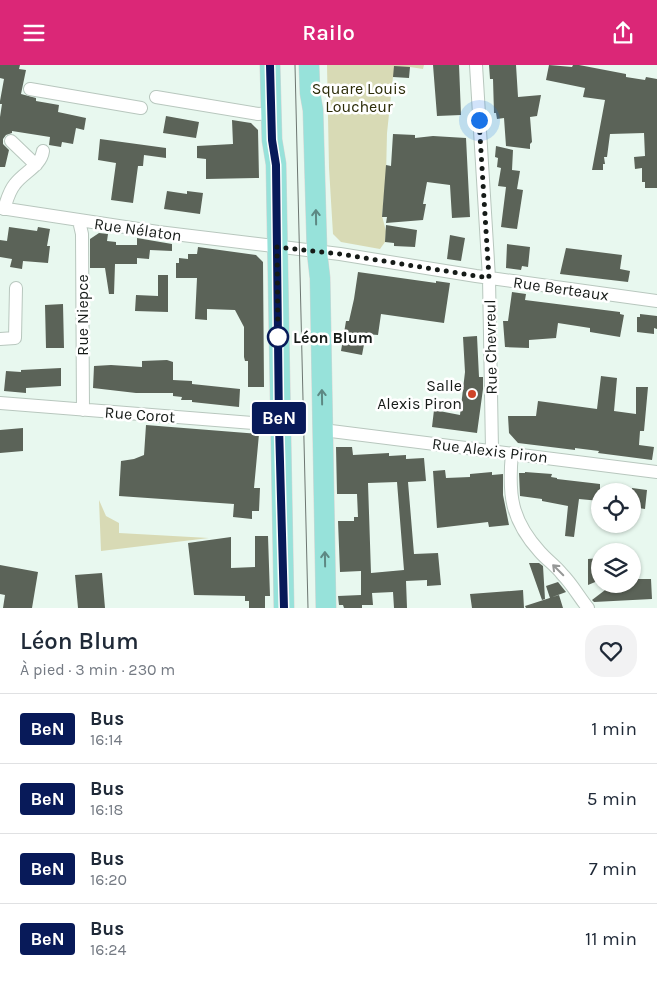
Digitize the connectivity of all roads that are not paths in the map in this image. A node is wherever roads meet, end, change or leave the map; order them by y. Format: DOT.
graph roads {
  1 [pos="270,65"];
  2 [pos="309,65"];
  3 [pos="476,65"];
  4 [pos="30,89"];
  5 [pos="156,97"];
  6 [pos="141,108"];
  7 [pos="272,113"];
  8 [pos="11,141"];
  9 [pos="43,151"];
  10 [pos="36,165"];
  11 [pos="2,209"];
  12 [pos="79,221"];
  13 [pos="277,247"];
  14 [pos="317,251"];
  15 [pos="489,278"];
  16 [pos="16,288"];
  17 [pos="657,301"];
  18 [pos="0,339"];
  19 [pos="0,403"];
  20 [pos="83,410"];
  21 [pos="279,425"];
  22 [pos="323,430"];
  23 [pos="492,450"];
  24 [pos="512,453"];
  25 [pos="657,472"];
  26 [pos="284,608"];
  27 [pos="326,608"];
  28 [pos="588,608"];
  1 -- 7 [label="main road"];
  14 -- 2 [label="main road, one-way"];
  3 -- 15 [label="street, Rue Chevreul"];
  4 -- 6 [label="street"];
  5 -- 7 [label="street"];
  7 -- 13 [label="main road"];
  8 -- 10 [label="street"];
  9 -- 10 [label="street"];
  10 -- 11 [label="street"];
  11 -- 12 [label="street, Rue Nélaton"];
  12 -- 13 [label="street, Rue Nélaton"];
  12 -- 20 [label="street, Rue Niepce"];
  13 -- 14 [label="street, Rue Nélaton"];
  13 -- 21 [label="main road"];
  14 -- 15 [label="street, Rue Berteaux"];
  22 -- 14 [label="main road, one-way"];
  15 -- 17 [label="street, Rue Berteaux"];
  15 -- 23 [label="street, Rue Chevreul"];
  16 -- 18 [label="street"];
  19 -- 20 [label="street, Rue Corot"];
  20 -- 21 [label="street, Rue Corot"];
  21 -- 26 [label="main road"];
  22 -- 23 [label="street, Rue Alexis Piron"];
  27 -- 22 [label="main road, one-way"];
  23 -- 24 [label="street, Rue Alexis Piron"];
  24 -- 25 [label="street, Rue Alexis Piron"];
  28 -- 24 [label="street, one-way"];
}
